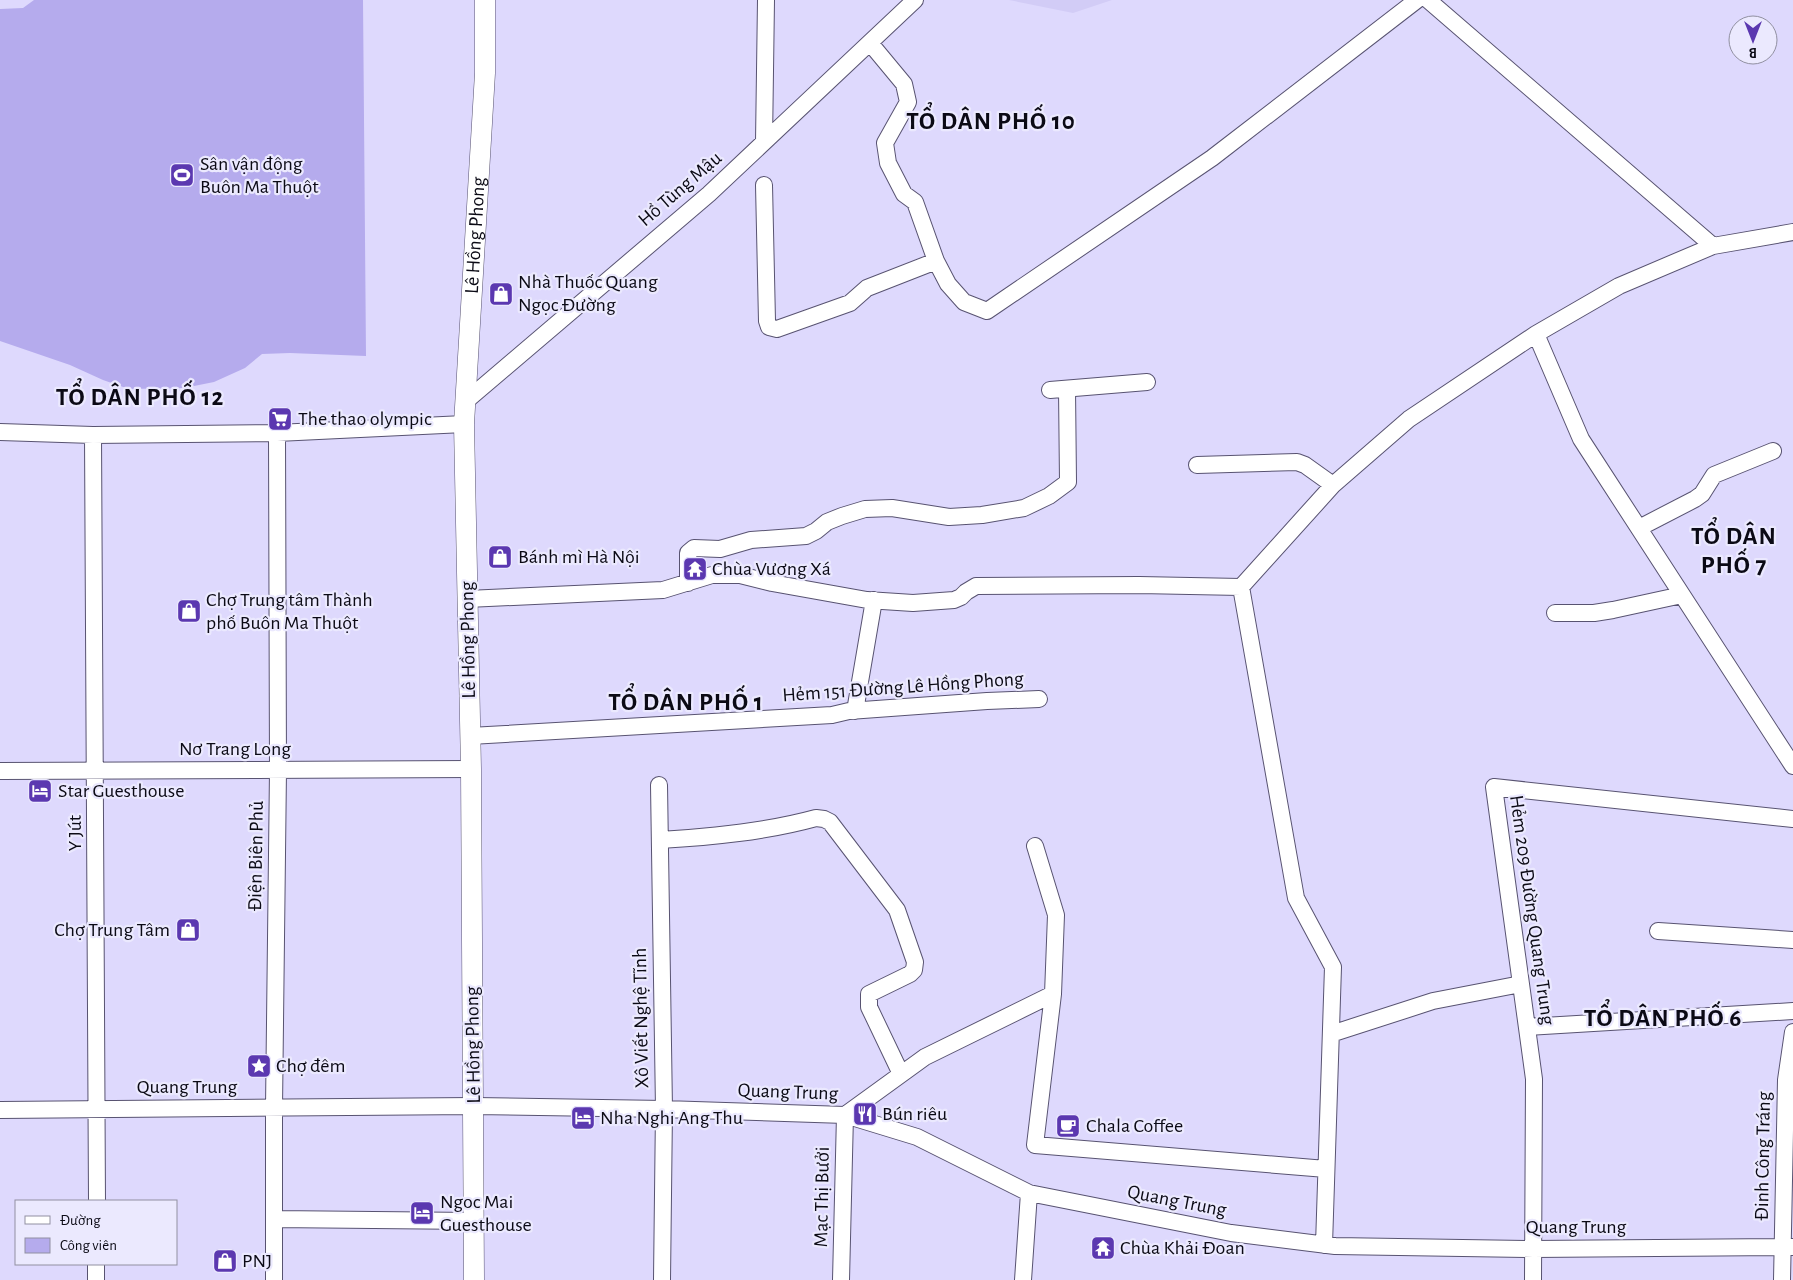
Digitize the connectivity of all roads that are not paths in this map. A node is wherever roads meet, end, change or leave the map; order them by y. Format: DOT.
graph roads {
  1 [pos="485,0"];
  2 [pos="766,0"];
  3 [pos="916,0"];
  4 [pos="1417,0"];
  5 [pos="1428,0"];
  6 [pos="870,43"];
  7 [pos="764,142"];
  8 [pos="764,185"];
  9 [pos="1793,232"];
  10 [pos="1713,246"];
  11 [pos="936,261"];
  12 [pos="1536,334"];
  13 [pos="1147,382"];
  14 [pos="1050,390"];
  15 [pos="1066,390"];
  16 [pos="466,401"];
  17 [pos="464,424"];
  18 [pos="0,432"];
  19 [pos="278,433"];
  20 [pos="93,435"];
  21 [pos="1773,451"];
  22 [pos="1197,465"];
  23 [pos="1333,485"];
  24 [pos="1639,528"];
  25 [pos="688,583"];
  26 [pos="1241,587"];
  27 [pos="1682,595"];
  28 [pos="467,599"];
  29 [pos="874,600"];
  30 [pos="1555,612"];
  31 [pos="1039,699"];
  32 [pos="855,711"];
  33 [pos="470,736"];
  34 [pos="1793,766"];
  35 [pos="471,769"];
  36 [pos="278,770"];
  37 [pos="0,771"];
  38 [pos="96,771"];
  39 [pos="659,786"];
  40 [pos="1793,819"];
  41 [pos="660,840"];
  42 [pos="1035,846"];
  43 [pos="1658,931"];
  44 [pos="1793,940"];
  45 [pos="1521,984"];
  46 [pos="1053,994"];
  47 [pos="1793,1012"];
  48 [pos="1527,1027"];
  49 [pos="1793,1032"];
  50 [pos="1331,1034"];
  51 [pos="901,1074"];
  52 [pos="474,1106"];
  53 [pos="274,1107"];
  54 [pos="97,1108"];
  55 [pos="664,1109"];
  56 [pos="0,1110"];
  57 [pos="845,1115"];
  58 [pos="1326,1169"];
  59 [pos="1030,1193"];
  60 [pos="97,1200"];
  61 [pos="274,1219"];
  62 [pos="474,1221"];
  63 [pos="1324,1245"];
  64 [pos="1788,1247"];
  65 [pos="1533,1249"];
  66 [pos="96,1265"];
  67 [pos="96,1280"];
  68 [pos="274,1280"];
  69 [pos="474,1280"];
  70 [pos="662,1280"];
  71 [pos="842,1280"];
  72 [pos="1023,1280"];
  73 [pos="1533,1280"];
  74 [pos="1782,1280"];
  1 -- 16 [label="street, Lê Hồng Phong"];
  2 -- 7 [label="street"];
  3 -- 6 [label="street, Hồ Tùng Mậu"];
  4 -- 11 [label="street"];
  5 -- 10 [label="street"];
  6 -- 7 [label="street, Hồ Tùng Mậu"];
  6 -- 11 [label="street"];
  7 -- 16 [label="street, Hồ Tùng Mậu"];
  8 -- 11 [label="street"];
  9 -- 10 [label="street"];
  10 -- 12 [label="street"];
  12 -- 23 [label="street"];
  12 -- 24 [label="street"];
  13 -- 15 [label="street"];
  14 -- 15 [label="street"];
  15 -- 25 [label="street"];
  16 -- 17 [label="street, Lê Hồng Phong"];
  17 -- 19 [label="street"];
  17 -- 28 [label="street, Lê Hồng Phong"];
  18 -- 20 [label="street"];
  19 -- 20 [label="street"];
  19 -- 36 [label="street, Điện Biên Phủ"];
  20 -- 38 [label="street, Y Jút"];
  21 -- 24 [label="street"];
  22 -- 23 [label="street"];
  23 -- 26 [label="street"];
  24 -- 27 [label="street"];
  25 -- 28 [label="street"];
  25 -- 29 [label="street"];
  26 -- 29 [label="street"];
  26 -- 50 [label="street"];
  27 -- 30 [label="street"];
  27 -- 34 [label="street"];
  28 -- 33 [label="street, Lê Hồng Phong"];
  29 -- 32 [label="street"];
  31 -- 32 [label="street, Hẻm 151 Đường Lê Hồng Phong"];
  32 -- 33 [label="street, Hẻm 151 Đường Lê Hồng Phong"];
  33 -- 35 [label="street, Lê Hồng Phong"];
  35 -- 36 [label="street, Nơ Trang Long"];
  35 -- 52 [label="street, Lê Hồng Phong"];
  36 -- 38 [label="street, Nơ Trang Long"];
  36 -- 53 [label="street, Điện Biên Phủ"];
  37 -- 38 [label="street, Nơ Trang Long"];
  38 -- 54 [label="street, Y Jút"];
  39 -- 41 [label="street, Xô Viết Nghệ Tĩnh"];
  40 -- 45 [label="street, Hẻm 209 Đường Quang Trung"];
  41 -- 51 [label="street"];
  41 -- 55 [label="street, Xô Viết Nghệ Tĩnh"];
  42 -- 46 [label="street"];
  43 -- 44 [label="street"];
  45 -- 48 [label="street, Hẻm 209 Đường Quang Trung"];
  45 -- 50 [label="street"];
  46 -- 51 [label="street"];
  46 -- 58 [label="street"];
  47 -- 48 [label="street"];
  48 -- 65 [label="street, Hẻm 209 Đường Quang Trung"];
  49 -- 64 [label="street, Đinh Công Tráng"];
  50 -- 58 [label="street"];
  51 -- 57 [label="street"];
  52 -- 53 [label="street, Quang Trung"];
  52 -- 55 [label="street, Quang Trung"];
  52 -- 62 [label="street, Lê Hồng Phong"];
  53 -- 54 [label="street, Quang Trung"];
  53 -- 61 [label="street, Điện Biên Phủ"];
  54 -- 56 [label="street, Quang Trung"];
  54 -- 60 [label="street, Y Jút"];
  55 -- 57 [label="street, Quang Trung"];
  55 -- 70 [label="street, Xô Viết Nghệ Tĩnh"];
  57 -- 59 [label="street, Quang Trung"];
  57 -- 71 [label="street, Mạc Thị Bưởi"];
  58 -- 63 [label="street"];
  59 -- 63 [label="street, Quang Trung"];
  59 -- 72 [label="street"];
  61 -- 62 [label="street"];
  61 -- 68 [label="street, Điện Biên Phủ"];
  62 -- 69 [label="street, Lê Hồng Phong"];
  63 -- 65 [label="street, Quang Trung"];
  64 -- 65 [label="street, Quang Trung"];
  64 -- 74 [label="street, Đinh Công Tráng"];
  65 -- 73 [label="street, Hẻm 209 Đường Quang Trung"];
  66 -- 67 [label="street"];
}
